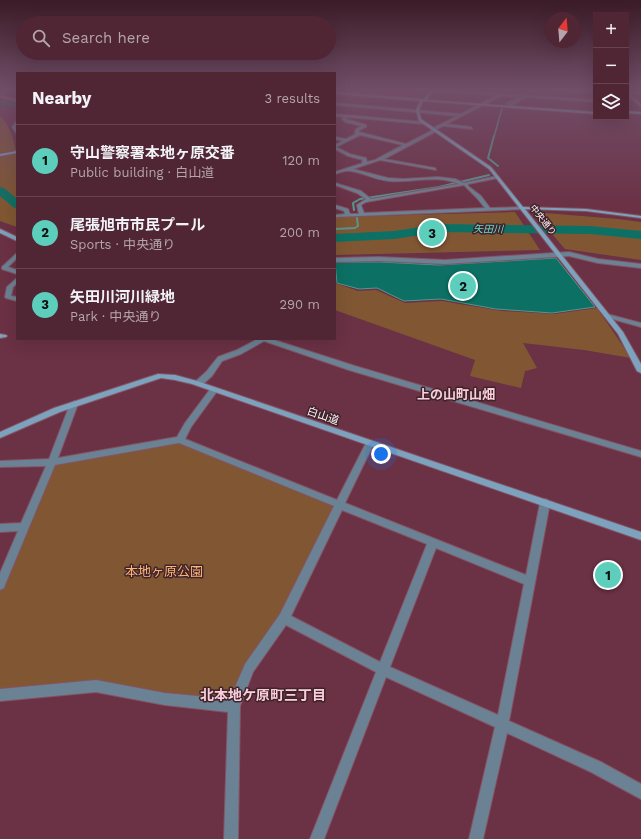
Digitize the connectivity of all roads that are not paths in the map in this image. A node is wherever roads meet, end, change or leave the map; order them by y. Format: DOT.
graph roads {
  1 [pos="363,127"];
  2 [pos="429,127"];
  3 [pos="439,127"];
  4 [pos="463,127"];
  5 [pos="471,128"];
  6 [pos="433,130"];
  7 [pos="359,134"];
  8 [pos="336,138"];
  9 [pos="346,140"];
  10 [pos="406,145"];
  11 [pos="336,147"];
  12 [pos="336,148"];
  13 [pos="16,152"];
  14 [pos="0,155"];
  15 [pos="379,159"];
  16 [pos="367,164"];
  17 [pos="349,169"];
  18 [pos="435,169"];
  19 [pos="336,173"];
  20 [pos="497,177"];
  21 [pos="463,183"];
  22 [pos="336,184"];
  23 [pos="369,198"];
  24 [pos="336,206"];
  25 [pos="524,209"];
  26 [pos="489,210"];
  27 [pos="362,215"];
  28 [pos="336,216"];
  29 [pos="348,216"];
  30 [pos="641,217"];
  31 [pos="0,231"];
  32 [pos="16,239"];
  33 [pos="557,253"];
  34 [pos="16,256"];
  35 [pos="336,260"];
  36 [pos="641,268"];
  37 [pos="16,272"];
  38 [pos="16,281"];
  39 [pos="16,299"];
  40 [pos="607,316"];
  41 [pos="641,318"];
  42 [pos="627,320"];
  43 [pos="641,325"];
  44 [pos="262,340"];
  45 [pos="267,340"];
  46 [pos="641,371"];
  47 [pos="199,384"];
  48 [pos="214,390"];
  49 [pos="74,404"];
  50 [pos="0,435"];
  51 [pos="180,440"];
  52 [pos="370,443"];
  53 [pos="641,454"];
  54 [pos="52,462"];
  55 [pos="0,464"];
  56 [pos="545,503"];
  57 [pos="340,505"];
  58 [pos="23,527"];
  59 [pos="0,528"];
  60 [pos="641,536"];
  61 [pos="433,542"];
  62 [pos="529,581"];
  63 [pos="0,585"];
  64 [pos="284,618"];
  65 [pos="382,669"];
  66 [pos="0,695"];
  67 [pos="234,706"];
  68 [pos="502,725"];
  69 [pos="641,792"];
  70 [pos="231,839"];
  71 [pos="316,839"];
  72 [pos="476,839"];
  1 -- 7 [label="street"];
  2 -- 6 [label="street, 中央通り"];
  3 -- 6 [label="street"];
  4 -- 5 [label="street"];
  6 -- 10 [label="street"];
  6 -- 20 [label="street, 中央通り"];
  7 -- 9 [label="street"];
  7 -- 10 [label="street"];
  8 -- 9 [label="street"];
  9 -- 11 [label="street"];
  10 -- 15 [label="street"];
  12 -- 16 [label="street"];
  13 -- 14 [label="street"];
  15 -- 16 [label="street"];
  15 -- 18 [label="street"];
  16 -- 17 [label="street"];
  17 -- 19 [label="street"];
  17 -- 21 [label="street"];
  20 -- 21 [label="street"];
  20 -- 25 [label="street, 中央通り"];
  21 -- 23 [label="street"];
  21 -- 26 [label="street"];
  22 -- 23 [label="street"];
  23 -- 27 [label="street"];
  24 -- 29 [label="street"];
  25 -- 26 [label="street"];
  25 -- 30 [label="street"];
  25 -- 33 [label="street, 中央通り"];
  26 -- 27 [label="street"];
  27 -- 29 [label="street"];
  28 -- 29 [label="street"];
  31 -- 32 [label="street"];
  33 -- 35 [label="street"];
  33 -- 36 [label="street"];
  33 -- 40 [label="street, 中央通り"];
  34 -- 37 [label="street"];
  38 -- 39 [label="street"];
  40 -- 42 [label="street"];
  40 -- 46 [label="street, 中央通り"];
  41 -- 42 [label="street"];
  42 -- 43 [label="street"];
  44 -- 47 [label="street"];
  45 -- 53 [label="street"];
  47 -- 48 [label="street, 白山道"];
  47 -- 49 [label="street, 白山道"];
  48 -- 51 [label="street"];
  48 -- 52 [label="street, 白山道"];
  49 -- 50 [label="street, 白山道"];
  49 -- 54 [label="street"];
  51 -- 54 [label="street"];
  51 -- 57 [label="street"];
  52 -- 56 [label="street, 白山道"];
  52 -- 57 [label="street"];
  54 -- 55 [label="street"];
  54 -- 58 [label="street"];
  56 -- 60 [label="street, 白山道"];
  56 -- 62 [label="street"];
  57 -- 61 [label="street"];
  57 -- 64 [label="street"];
  58 -- 59 [label="street"];
  58 -- 63 [label="street"];
  61 -- 62 [label="street"];
  61 -- 65 [label="street"];
  62 -- 68 [label="street"];
  64 -- 65 [label="street"];
  64 -- 67 [label="street"];
  65 -- 68 [label="street"];
  65 -- 71 [label="street"];
  66 -- 67 [label="street"];
  67 -- 70 [label="street"];
  68 -- 69 [label="street"];
  68 -- 72 [label="street"];
}
